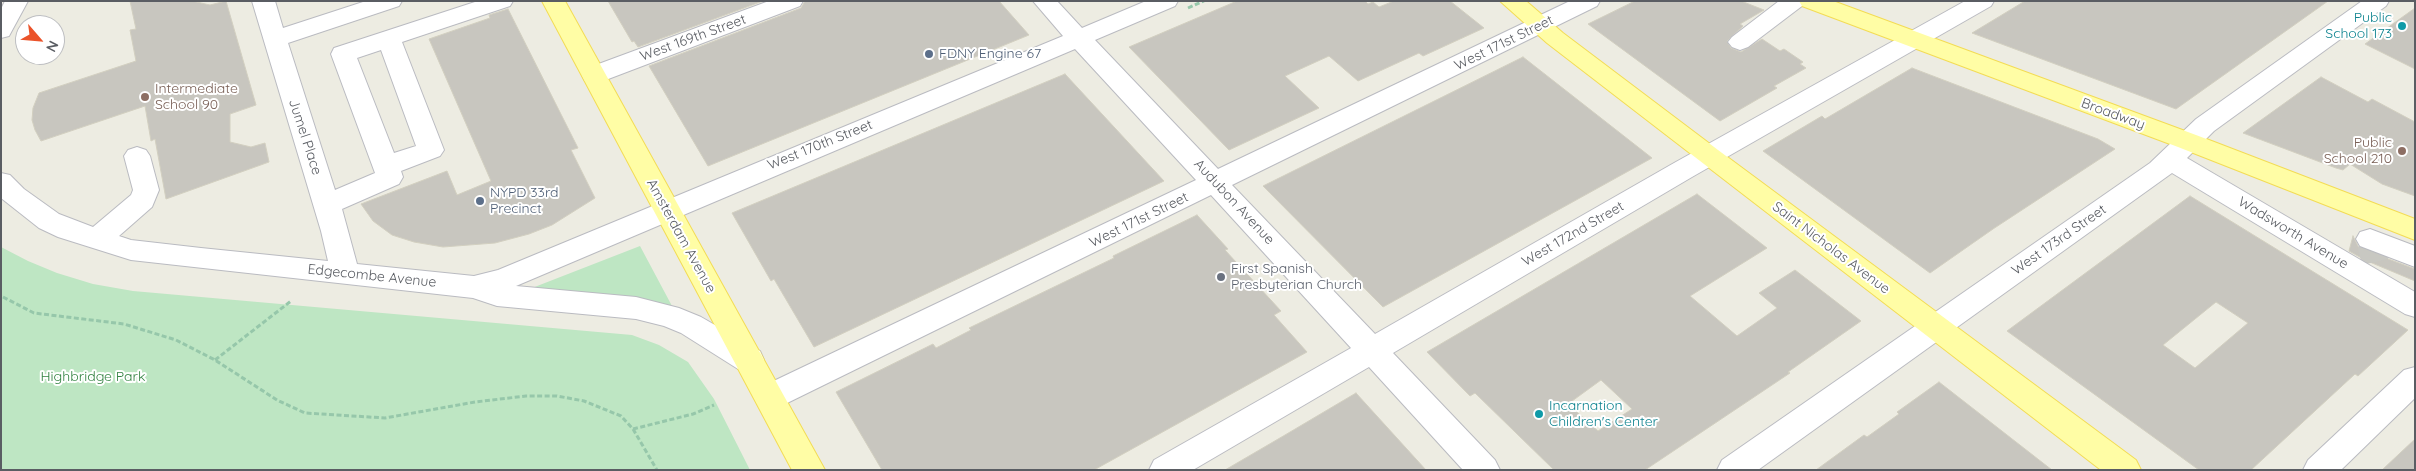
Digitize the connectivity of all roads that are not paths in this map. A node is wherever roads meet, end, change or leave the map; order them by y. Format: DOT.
graph roads {
  1 [pos="17,1"];
  2 [pos="263,1"];
  3 [pos="391,1"];
  4 [pos="502,1"];
  5 [pos="553,1"];
  6 [pos="792,1"];
  7 [pos="1044,1"];
  8 [pos="1167,1"];
  9 [pos="1501,1"];
  10 [pos="1511,1"];
  11 [pos="1589,1"];
  12 [pos="1794,1"];
  13 [pos="1810,1"];
  14 [pos="1983,1"];
  15 [pos="2378,1"];
  16 [pos="1539,25"];
  17 [pos="1,31"];
  18 [pos="274,38"];
  19 [pos="1078,38"];
  20 [pos="389,39"];
  21 [pos="1913,39"];
  22 [pos="1740,42"];
  23 [pos="594,75"];
  24 [pos="2178,151"];
  25 [pos="137,156"];
  26 [pos="1709,156"];
  27 [pos="386,166"];
  28 [pos="1,182"];
  29 [pos="1216,183"];
  30 [pos="327,204"];
  31 [pos="667,210"];
  32 [pos="2363,210"];
  33 [pos="2415,230"];
  34 [pos="96,240"];
  35 [pos="2415,257"];
  36 [pos="2373,258"];
  37 [pos="345,274"];
  38 [pos="474,287"];
  39 [pos="2412,294"];
  40 [pos="1935,326"];
  41 [pos="1374,350"];
  42 [pos="749,360"];
  43 [pos="2415,379"];
  44 [pos="770,398"];
  45 [pos="809,470"];
  46 [pos="1165,470"];
  47 [pos="1484,470"];
  48 [pos="1733,470"];
  49 [pos="2125,470"];
  50 [pos="2319,470"];
  1 -- 17 [label="street"];
  2 -- 18 [label="street, Jumel Place"];
  3 -- 18 [label="street"];
  4 -- 20 [label="street"];
  5 -- 23 [label="main road, Amsterdam Avenue"];
  6 -- 23 [label="street, West 169th Street"];
  7 -- 19 [label="street, Audubon Avenue"];
  8 -- 19 [label="street, West 170th Street"];
  9 -- 16 [label="main road, Saint Nicholas Avenue"];
  10 -- 16 [label="main road, Saint Nicholas Avenue"];
  11 -- 16 [label="street, West 171st Street"];
  12 -- 22 [label="street"];
  13 -- 21 [label="main road, Broadway"];
  14 -- 21 [label="street, West 172nd Street"];
  15 -- 24 [label="street, West 173rd Street"];
  16 -- 26 [label="main road, Saint Nicholas Avenue"];
  16 -- 29 [label="street, West 171st Street"];
  18 -- 30 [label="street, Jumel Place"];
  19 -- 29 [label="street, Audubon Avenue"];
  19 -- 31 [label="street, West 170th Street"];
  20 -- 27 [label="street"];
  20 -- 27 [label="street"];
  21 -- 24 [label="main road, Broadway"];
  21 -- 26 [label="street, West 172nd Street"];
  23 -- 31 [label="main road, Amsterdam Avenue"];
  24 -- 32 [label="main road, Broadway"];
  24 -- 36 [label="street, Wadsworth Avenue"];
  24 -- 40 [label="street, West 173rd Street"];
  25 -- 34 [label="street"];
  26 -- 40 [label="main road, Saint Nicholas Avenue"];
  26 -- 41 [label="street, West 172nd Street"];
  27 -- 30 [label="street"];
  28 -- 34 [label="street, Edgecombe Avenue"];
  29 -- 41 [label="street, Audubon Avenue"];
  29 -- 44 [label="street, West 171st Street"];
  30 -- 37 [label="street, Jumel Place"];
  31 -- 38 [label="street, West 170th Street"];
  31 -- 42 [label="main road, Amsterdam Avenue"];
  32 -- 33 [label="main road, Broadway"];
  32 -- 36 [label="street"];
  34 -- 37 [label="street, Edgecombe Avenue"];
  35 -- 36 [label="street"];
  36 -- 39 [label="street"];
  37 -- 38 [label="street, Edgecombe Avenue"];
  38 -- 42 [label="street, Edgecombe Avenue"];
  40 -- 48 [label="street, West 173rd Street"];
  40 -- 49 [label="main road, Saint Nicholas Avenue"];
  41 -- 46 [label="street, West 172nd Street"];
  41 -- 47 [label="street, Audubon Avenue"];
  42 -- 44 [label="main road, Amsterdam Avenue"];
  43 -- 50 [label="street"];
  44 -- 45 [label="main road, Amsterdam Avenue"];
}
